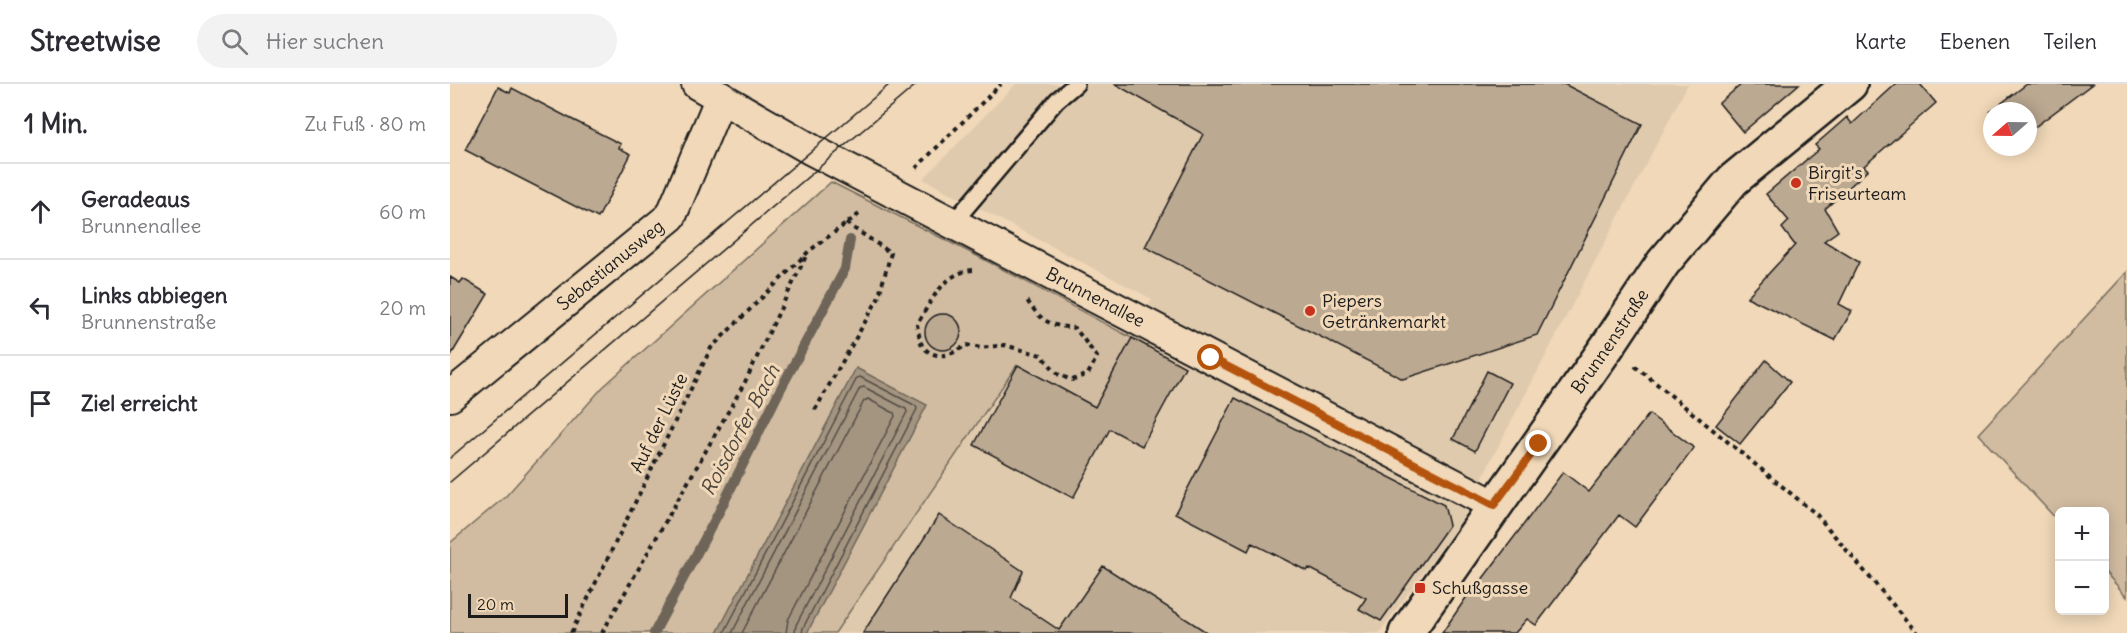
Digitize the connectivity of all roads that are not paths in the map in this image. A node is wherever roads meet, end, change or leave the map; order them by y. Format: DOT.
graph roads {
  1 [pos="1076,84"];
  2 [pos="1850,84"];
  3 [pos="709,90"];
  4 [pos="953,223"];
  5 [pos="453,389"];
  6 [pos="1494,505"];
  7 [pos="1406,633"];
  1 -- 4 [label="lane"];
  2 -- 6 [label="street, Brunnenstraße"];
  3 -- 4 [label="street, Brunnenallee"];
  3 -- 5 [label="street, Sebastianusweg"];
  4 -- 6 [label="street, Brunnenallee"];
  6 -- 7 [label="street, Brunnenstraße"];
}
